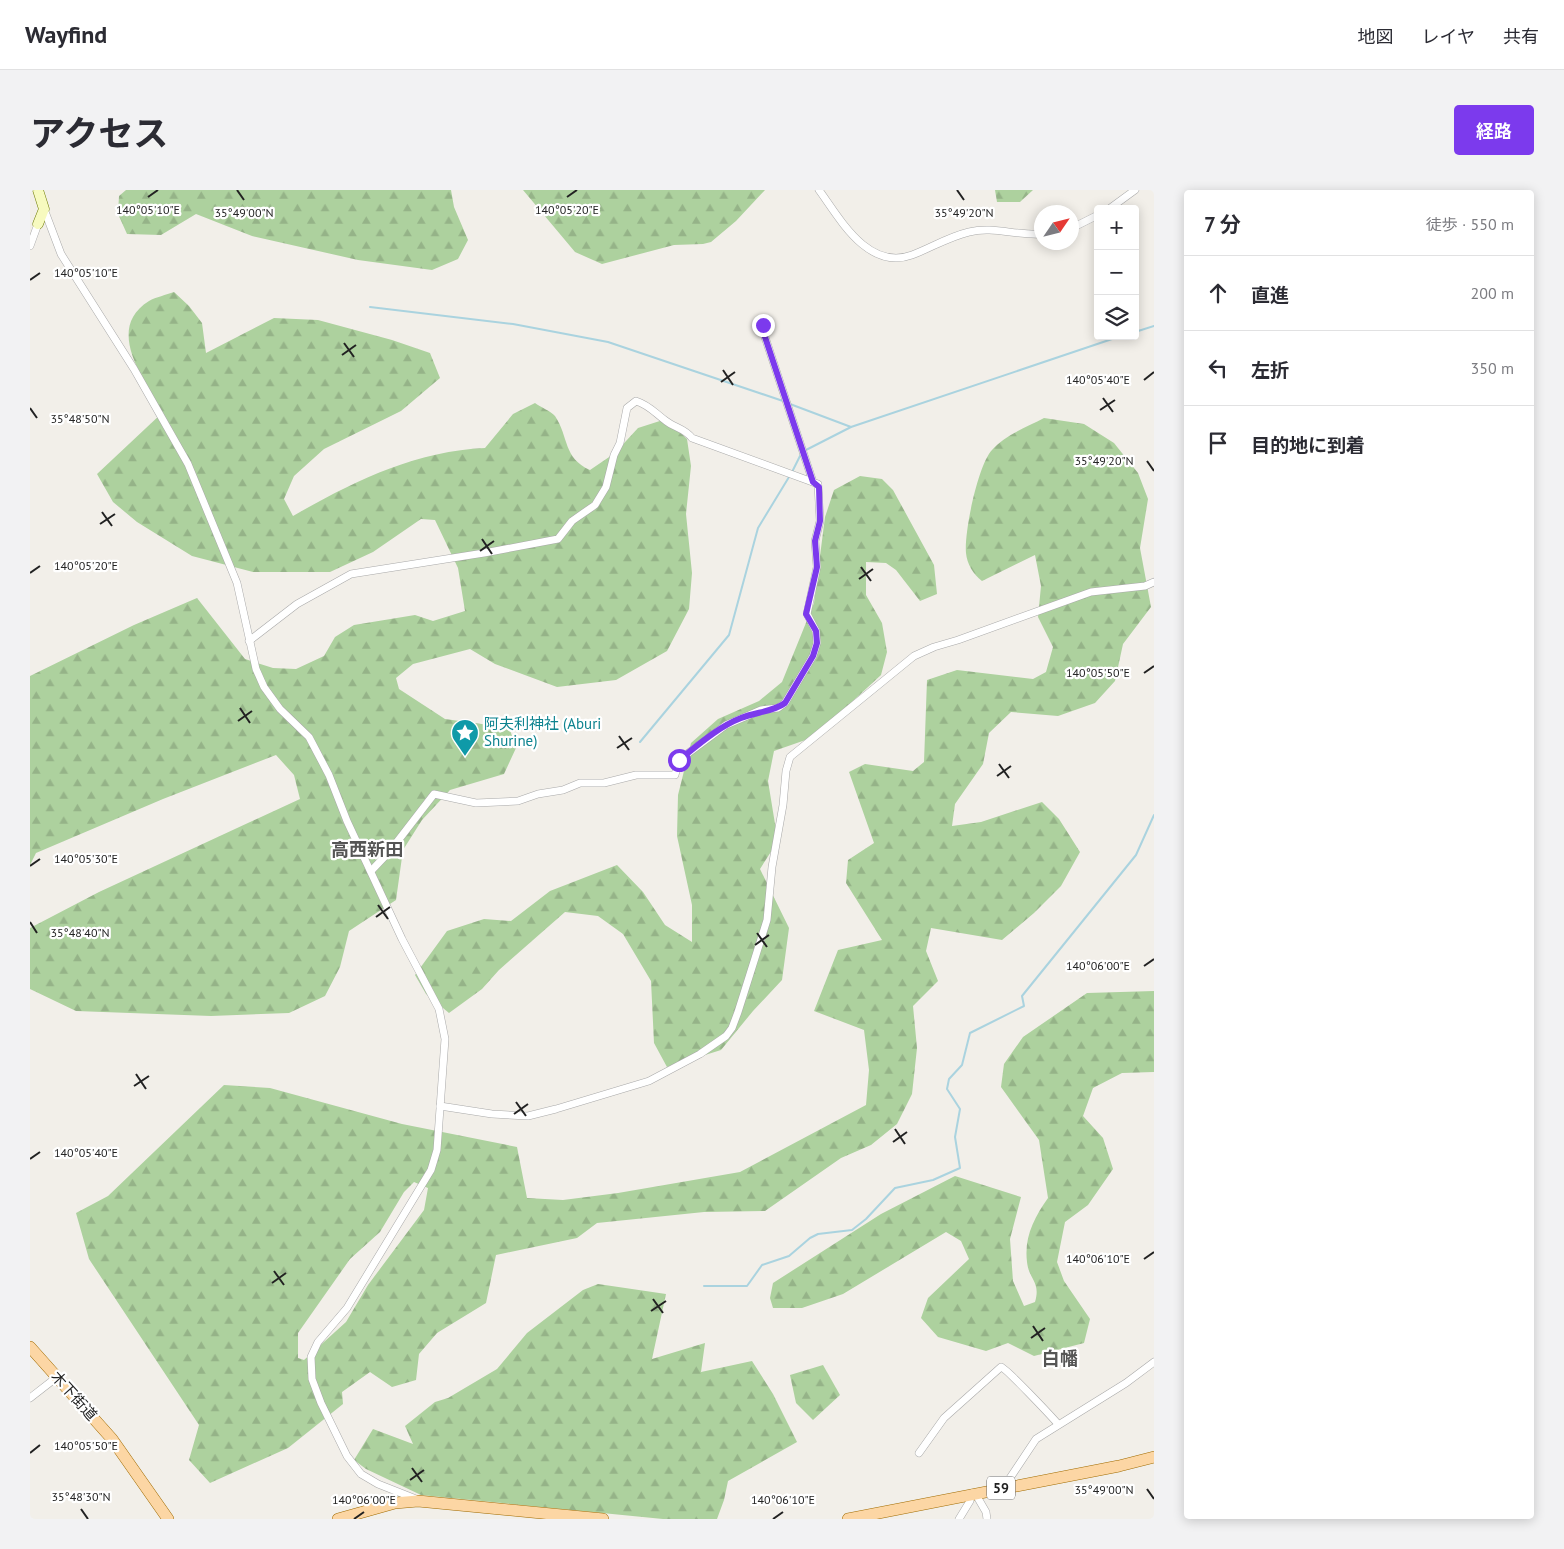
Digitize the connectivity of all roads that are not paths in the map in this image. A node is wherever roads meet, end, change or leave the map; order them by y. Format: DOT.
graph roads {
  1 [pos="38,190"];
  2 [pos="819,190"];
  3 [pos="1135,190"];
  4 [pos="1114,205"];
  5 [pos="44,209"];
  6 [pos="1094,217"];
  7 [pos="38,224"];
  8 [pos="1079,224"];
  9 [pos="1034,233"];
  10 [pos="30,246"];
  11 [pos="763,325"];
  12 [pos="813,482"];
  13 [pos="1154,582"];
  14 [pos="249,641"];
  15 [pos="371,871"];
  16 [pos="440,1106"];
  17 [pos="30,1347"];
  18 [pos="1154,1362"];
  19 [pos="57,1377"];
  20 [pos="30,1398"];
  21 [pos="1058,1424"];
  22 [pos="919,1453"];
  23 [pos="1154,1456"];
  24 [pos="1004,1487"];
  25 [pos="973,1493"];
  26 [pos="418,1501"];
  27 [pos="168,1519"];
  28 [pos="338,1519"];
  29 [pos="603,1519"];
  30 [pos="848,1519"];
  31 [pos="959,1519"];
  32 [pos="987,1519"];
  1 -- 5 [label="street"];
  2 -- 9 [label="street"];
  3 -- 4 [label="street"];
  5 -- 7 [label="street"];
  5 -- 14 [label="street"];
  6 -- 8 [label="street"];
  7 -- 10 [label="street"];
  11 -- 12 [label="street"];
  12 -- 14 [label="street"];
  12 -- 15 [label="street"];
  13 -- 16 [label="street"];
  14 -- 15 [label="street"];
  15 -- 16 [label="street"];
  16 -- 26 [label="street"];
  17 -- 19 [label="main road, 木下街道"];
  18 -- 21 [label="street"];
  19 -- 20 [label="street"];
  19 -- 27 [label="main road, 木下街道"];
  21 -- 22 [label="street"];
  21 -- 24 [label="street"];
  23 -- 24 [label="main road, 59"];
  24 -- 25 [label="main road, 59"];
  25 -- 30 [label="main road, 59"];
  25 -- 31 [label="street"];
  25 -- 32 [label="street"];
  26 -- 28 [label="main road"];
  26 -- 29 [label="main road"];
}
